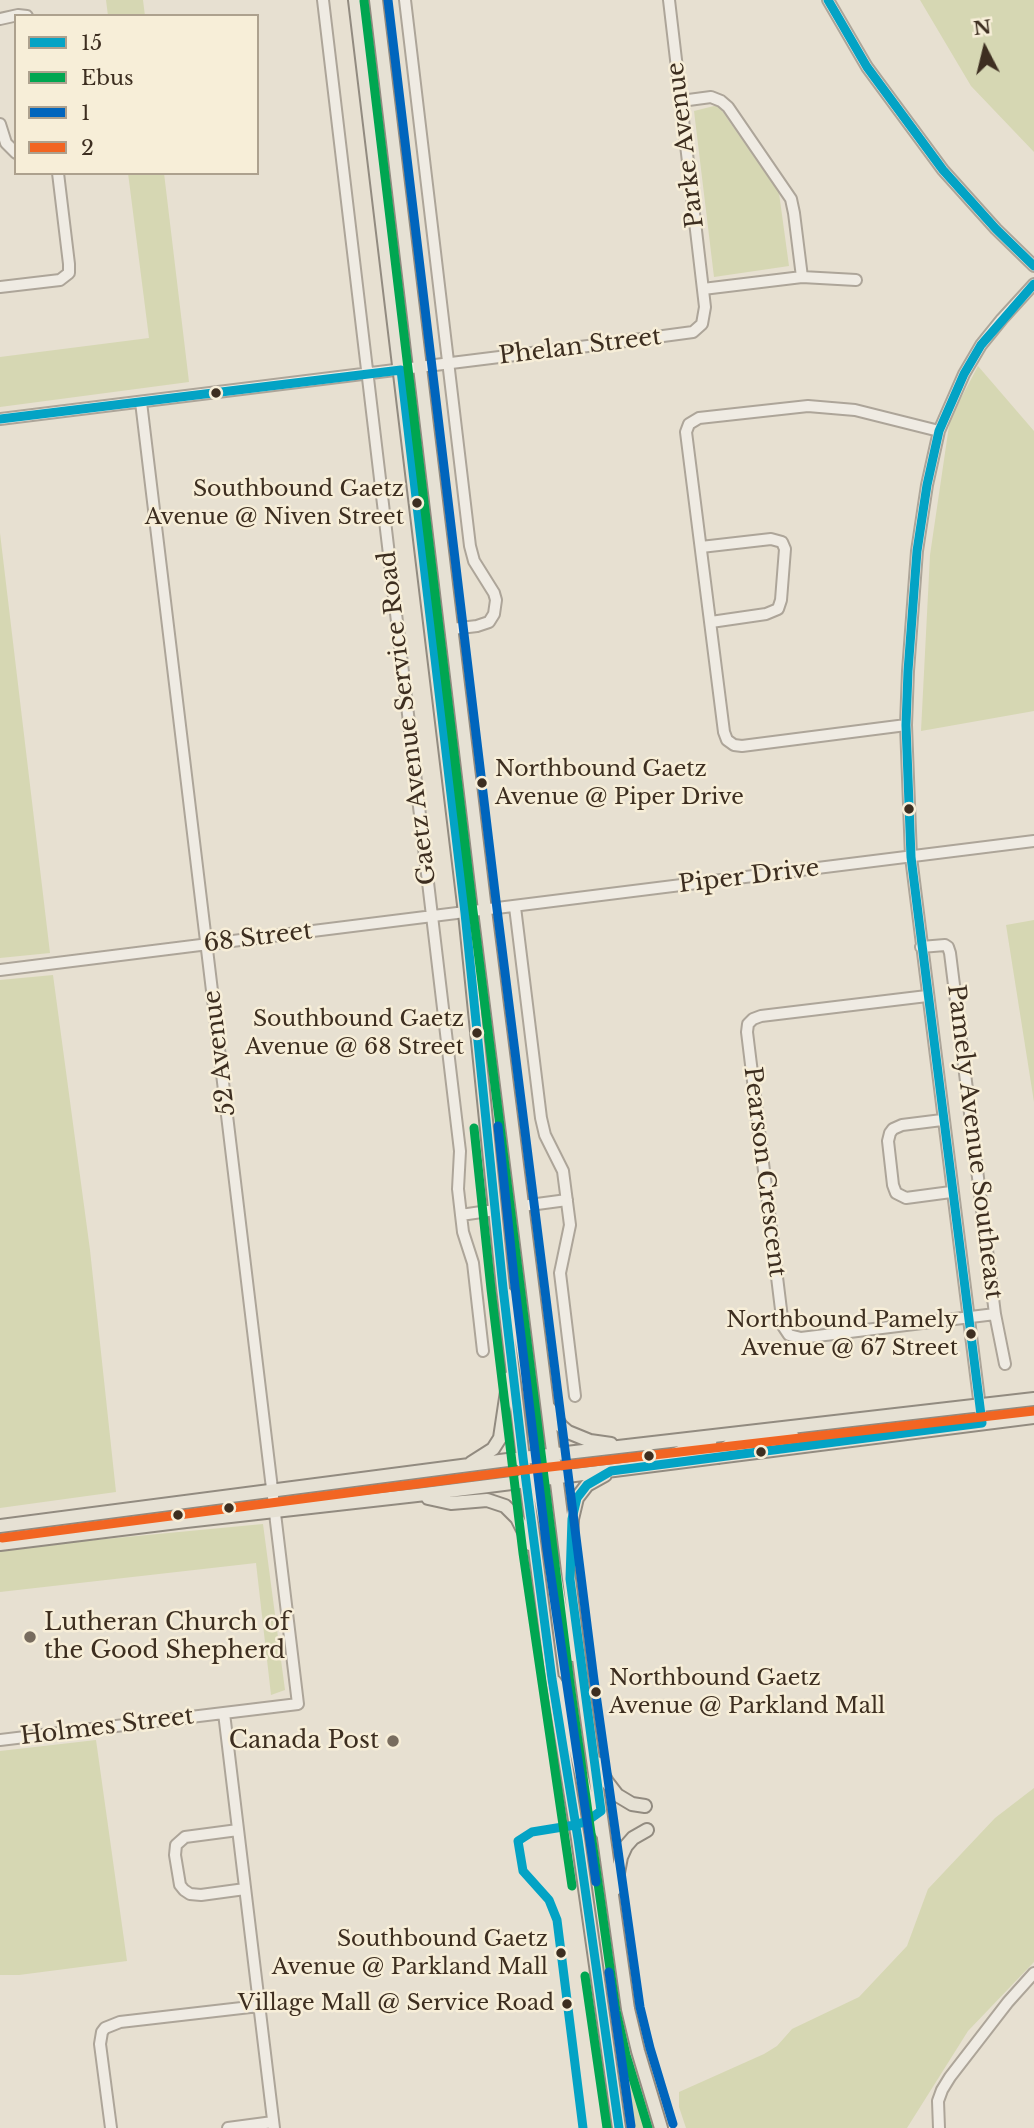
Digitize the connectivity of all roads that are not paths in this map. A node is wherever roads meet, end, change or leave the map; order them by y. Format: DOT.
graph roads {
  1 [pos="323,0"];
  2 [pos="355,0"];
  3 [pos="376,0"];
  4 [pos="405,0"];
  5 [pos="669,0"];
  6 [pos="828,0"];
  7 [pos="681,101"];
  8 [pos="0,124"];
  9 [pos="14,151"];
  10 [pos="58,175"];
  11 [pos="1034,266"];
  12 [pos="802,277"];
  13 [pos="856,280"];
  14 [pos="1034,284"];
  15 [pos="0,287"];
  16 [pos="703,289"];
  17 [pos="450,363"];
  18 [pos="420,367"];
  19 [pos="401,370"];
  20 [pos="367,374"];
  21 [pos="141,402"];
  22 [pos="0,419"];
  23 [pos="939,431"];
  24 [pos="701,547"];
  25 [pos="711,622"];
  26 [pos="452,629"];
  27 [pos="906,725"];
  28 [pos="1034,841"];
  29 [pos="911,857"];
  30 [pos="515,907"];
  31 [pos="485,911"];
  32 [pos="465,913"];
  33 [pos="432,917"];
  34 [pos="207,945"];
  35 [pos="921,947"];
  36 [pos="0,970"];
  37 [pos="927,996"];
  38 [pos="942,1120"];
  39 [pos="951,1192"];
  40 [pos="567,1200"];
  41 [pos="522,1206"];
  42 [pos="495,1210"];
  43 [pos="461,1214"];
  44 [pos="503,1288"];
  45 [pos="995,1314"];
  46 [pos="968,1317"];
  47 [pos="483,1351"];
  48 [pos="512,1357"];
  49 [pos="1004,1364"];
  50 [pos="575,1396"];
  51 [pos="1034,1399"];
  52 [pos="548,1404"];
  53 [pos="979,1405"];
  54 [pos="1034,1417"];
  55 [pos="982,1423"];
  56 [pos="822,1424"];
  57 [pos="710,1437"];
  58 [pos="629,1446"];
  59 [pos="547,1456"];
  60 [pos="718,1457"];
  61 [pos="523,1458"];
  62 [pos="464,1466"];
  63 [pos="648,1466"];
  64 [pos="611,1471"];
  65 [pos="556,1478"];
  66 [pos="531,1481"];
  67 [pos="273,1492"];
  68 [pos="417,1495"];
  69 [pos="275,1511"];
  70 [pos="0,1526"];
  71 [pos="0,1544"];
  72 [pos="535,1552"];
  73 [pos="570,1579"];
  74 [pos="552,1679"];
  75 [pos="582,1682"];
  76 [pos="298,1704"];
  77 [pos="224,1713"];
  78 [pos="0,1740"];
  79 [pos="592,1753"];
  80 [pos="645,1806"];
  81 [pos="238,1829"];
  82 [pos="647,1830"];
  83 [pos="604,1835"];
  84 [pos="245,1889"];
  85 [pos="613,1900"];
  86 [pos="1034,1973"];
  87 [pos="259,2006"];
  88 [pos="938,2124"];
  89 [pos="274,2125"];
  90 [pos="111,2128"];
  91 [pos="229,2128"];
  92 [pos="619,2128"];
  93 [pos="661,2128"];
  1 -- 20 [label="street, Gaetz Avenue Service Road"];
  2 -- 19 [label="main road"];
  3 -- 18 [label="main road"];
  4 -- 17 [label="street"];
  5 -- 7 [label="street, Parke Avenue"];
  6 -- 11 [label="street"];
  7 -- 12 [label="street"];
  7 -- 16 [label="street, Parke Avenue"];
  8 -- 9 [label="street"];
  10 -- 15 [label="street"];
  12 -- 13 [label="street"];
  12 -- 16 [label="street"];
  14 -- 23 [label="street"];
  16 -- 17 [label="street, Phelan Street"];
  17 -- 18 [label="street, Phelan Street"];
  17 -- 26 [label="street"];
  18 -- 19 [label="street, Phelan Street"];
  18 -- 26 [label="main road"];
  19 -- 20 [label="street, Phelan Street"];
  19 -- 32 [label="main road"];
  20 -- 21 [label="street, Phelan Street"];
  20 -- 33 [label="street, Gaetz Avenue Service Road"];
  21 -- 22 [label="street, Phelan Street"];
  21 -- 34 [label="street, 52 Avenue"];
  23 -- 24 [label="street"];
  23 -- 27 [label="street"];
  24 -- 25 [label="street"];
  24 -- 25 [label="street"];
  25 -- 27 [label="street"];
  26 -- 31 [label="main road"];
  27 -- 29 [label="street"];
  28 -- 29 [label="street, Piper Drive"];
  29 -- 30 [label="street, Piper Drive"];
  29 -- 35 [label="street"];
  30 -- 31 [label="street, Piper Drive"];
  30 -- 40 [label="street"];
  31 -- 32 [label="street, Piper Drive"];
  31 -- 41 [label="main road"];
  32 -- 33 [label="street, 68 Street"];
  32 -- 42 [label="main road"];
  33 -- 34 [label="street, 68 Street"];
  33 -- 43 [label="street, Gaetz Avenue Service Road"];
  34 -- 36 [label="street, 68 Street"];
  34 -- 67 [label="street, 52 Avenue"];
  35 -- 37 [label="street"];
  35 -- 45 [label="street, Pamely Avenue Southeast"];
  37 -- 38 [label="street"];
  37 -- 46 [label="street, Pearson Crescent"];
  38 -- 39 [label="street"];
  38 -- 39 [label="street"];
  39 -- 46 [label="street"];
  40 -- 41 [label="street"];
  40 -- 50 [label="street"];
  41 -- 52 [label="main road"];
  42 -- 43 [label="street"];
  42 -- 44 [label="main road"];
  43 -- 47 [label="street, Gaetz Avenue Service Road"];
  44 -- 48 [label="main road"];
  44 -- 59 [label="main road"];
  45 -- 46 [label="street, Pearson Crescent"];
  45 -- 49 [label="street, Pamely Avenue Southeast"];
  46 -- 53 [label="street"];
  48 -- 61 [label="main road"];
  48 -- 62 [label="main road"];
  51 -- 53 [label="main road"];
  52 -- 58 [label="main road"];
  52 -- 59 [label="main road"];
  53 -- 55 [label="street"];
  53 -- 56 [label="main road"];
  54 -- 55 [label="main road"];
  55 -- 60 [label="main road"];
  56 -- 57 [label="main road"];
  56 -- 60 [label="main road"];
  57 -- 58 [label="main road"];
  57 -- 63 [label="main road"];
  58 -- 59 [label="main road"];
  59 -- 61 [label="main road"];
  59 -- 65 [label="main road"];
  60 -- 63 [label="main road"];
  61 -- 62 [label="main road"];
  61 -- 66 [label="main road"];
  62 -- 67 [label="main road"];
  63 -- 64 [label="main road"];
  64 -- 65 [label="main road"];
  64 -- 73 [label="main road"];
  65 -- 66 [label="main road"];
  65 -- 73 [label="main road"];
  66 -- 68 [label="main road"];
  66 -- 72 [label="main road"];
  66 -- 75 [label="main road"];
  67 -- 69 [label="street, 52 Avenue"];
  67 -- 70 [label="main road"];
  68 -- 69 [label="main road"];
  68 -- 72 [label="main road"];
  69 -- 71 [label="main road"];
  69 -- 76 [label="street, 52 Avenue"];
  72 -- 74 [label="main road"];
  73 -- 75 [label="main road"];
  74 -- 83 [label="main road"];
  74 -- 92 [label="main road"];
  75 -- 79 [label="main road"];
  76 -- 77 [label="street, Holmes Street"];
  77 -- 78 [label="street, Holmes Street"];
  77 -- 81 [label="street"];
  79 -- 80 [label="main road"];
  79 -- 83 [label="main road"];
  81 -- 84 [label="street"];
  81 -- 84 [label="street"];
  82 -- 85 [label="main road"];
  83 -- 85 [label="main road"];
  84 -- 87 [label="street"];
  85 -- 93 [label="main road"];
  86 -- 88 [label="street"];
  87 -- 89 [label="street"];
  87 -- 90 [label="street"];
  89 -- 91 [label="street"];
}
